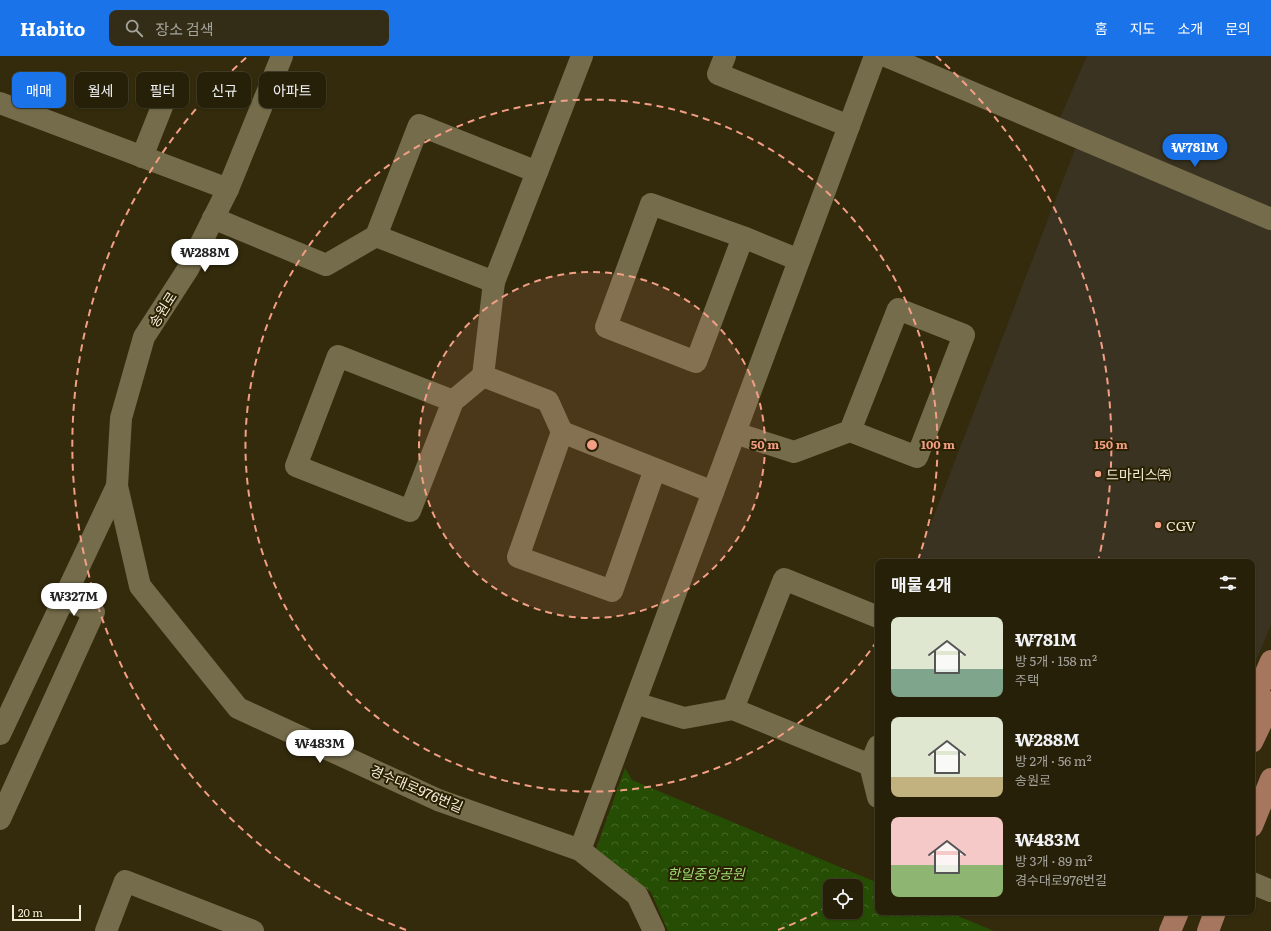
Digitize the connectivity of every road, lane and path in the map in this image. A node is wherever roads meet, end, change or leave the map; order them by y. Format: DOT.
graph roads {
  1 [pos="282,56"];
  2 [pos="582,56"];
  3 [pos="725,56"];
  4 [pos="875,56"];
  5 [pos="886,56"];
  6 [pos="0,103"];
  7 [pos="161,108"];
  8 [pos="849,126"];
  9 [pos="142,156"];
  10 [pos="537,172"];
  11 [pos="228,189"];
  12 [pos="213,218"];
  13 [pos="1271,219"];
  14 [pos="376,236"];
  15 [pos="743,237"];
  16 [pos="799,260"];
  17 [pos="494,282"];
  18 [pos="483,376"];
  19 [pos="453,401"];
  20 [pos="850,431"];
  21 [pos="562,432"];
  22 [pos="735,434"];
  23 [pos="655,469"];
  24 [pos="117,486"];
  25 [pos="713,492"];
  26 [pos="64,598"];
  27 [pos="875,616"];
  28 [pos="1271,661"];
  29 [pos="1255,698"];
  30 [pos="1271,702"];
  31 [pos="635,703"];
  32 [pos="732,710"];
  33 [pos="0,734"];
  34 [pos="1255,736"];
  35 [pos="874,755"];
  36 [pos="875,766"];
  37 [pos="1271,779"];
  38 [pos="1271,796"];
  39 [pos="1255,818"];
  40 [pos="0,819"];
  41 [pos="1255,820"];
  42 [pos="580,850"];
  43 [pos="1255,884"];
  44 [pos="1271,891"];
  45 [pos="1177,915"];
  46 [pos="1214,915"];
  47 [pos="106,931"];
  48 [pos="253,931"];
  49 [pos="654,931"];
  50 [pos="1170,931"];
  51 [pos="1208,931"];
  1 -- 11 [label="street, 송원로"];
  2 -- 10 [label="street"];
  3 -- 8 [label="street"];
  4 -- 8 [label="street"];
  5 -- 13 [label="street"];
  6 -- 9 [label="street"];
  7 -- 9 [label="street"];
  8 -- 16 [label="street"];
  9 -- 11 [label="street"];
  10 -- 14 [label="street"];
  10 -- 17 [label="street"];
  11 -- 12 [label="street, 송원로"];
  12 -- 14 [label="street"];
  12 -- 24 [label="street, 송원로"];
  14 -- 17 [label="street"];
  15 -- 15 [label="street"];
  15 -- 16 [label="street"];
  16 -- 22 [label="street"];
  17 -- 18 [label="street"];
  18 -- 19 [label="street"];
  18 -- 21 [label="street"];
  19 -- 19 [label="street"];
  20 -- 20 [label="street"];
  20 -- 22 [label="street"];
  21 -- 23 [label="street"];
  21 -- 23 [label="street"];
  22 -- 25 [label="street"];
  23 -- 25 [label="street"];
  24 -- 26 [label="street"];
  24 -- 42 [label="street, 경수대로976번길"];
  25 -- 31 [label="street"];
  26 -- 33 [label="street"];
  26 -- 40 [label="street"];
  27 -- 32 [label="street"];
  28 -- 29 [label="main road"];
  30 -- 34 [label="main road"];
  31 -- 32 [label="street"];
  31 -- 42 [label="street"];
  32 -- 35 [label="street"];
  35 -- 36 [label="street"];
  37 -- 39 [label="main road"];
  38 -- 41 [label="main road"];
  42 -- 49 [label="street, 경수대로976번길"];
  43 -- 44 [label="street"];
  45 -- 50 [label="main road"];
  46 -- 51 [label="main road"];
  47 -- 48 [label="street"];
}
